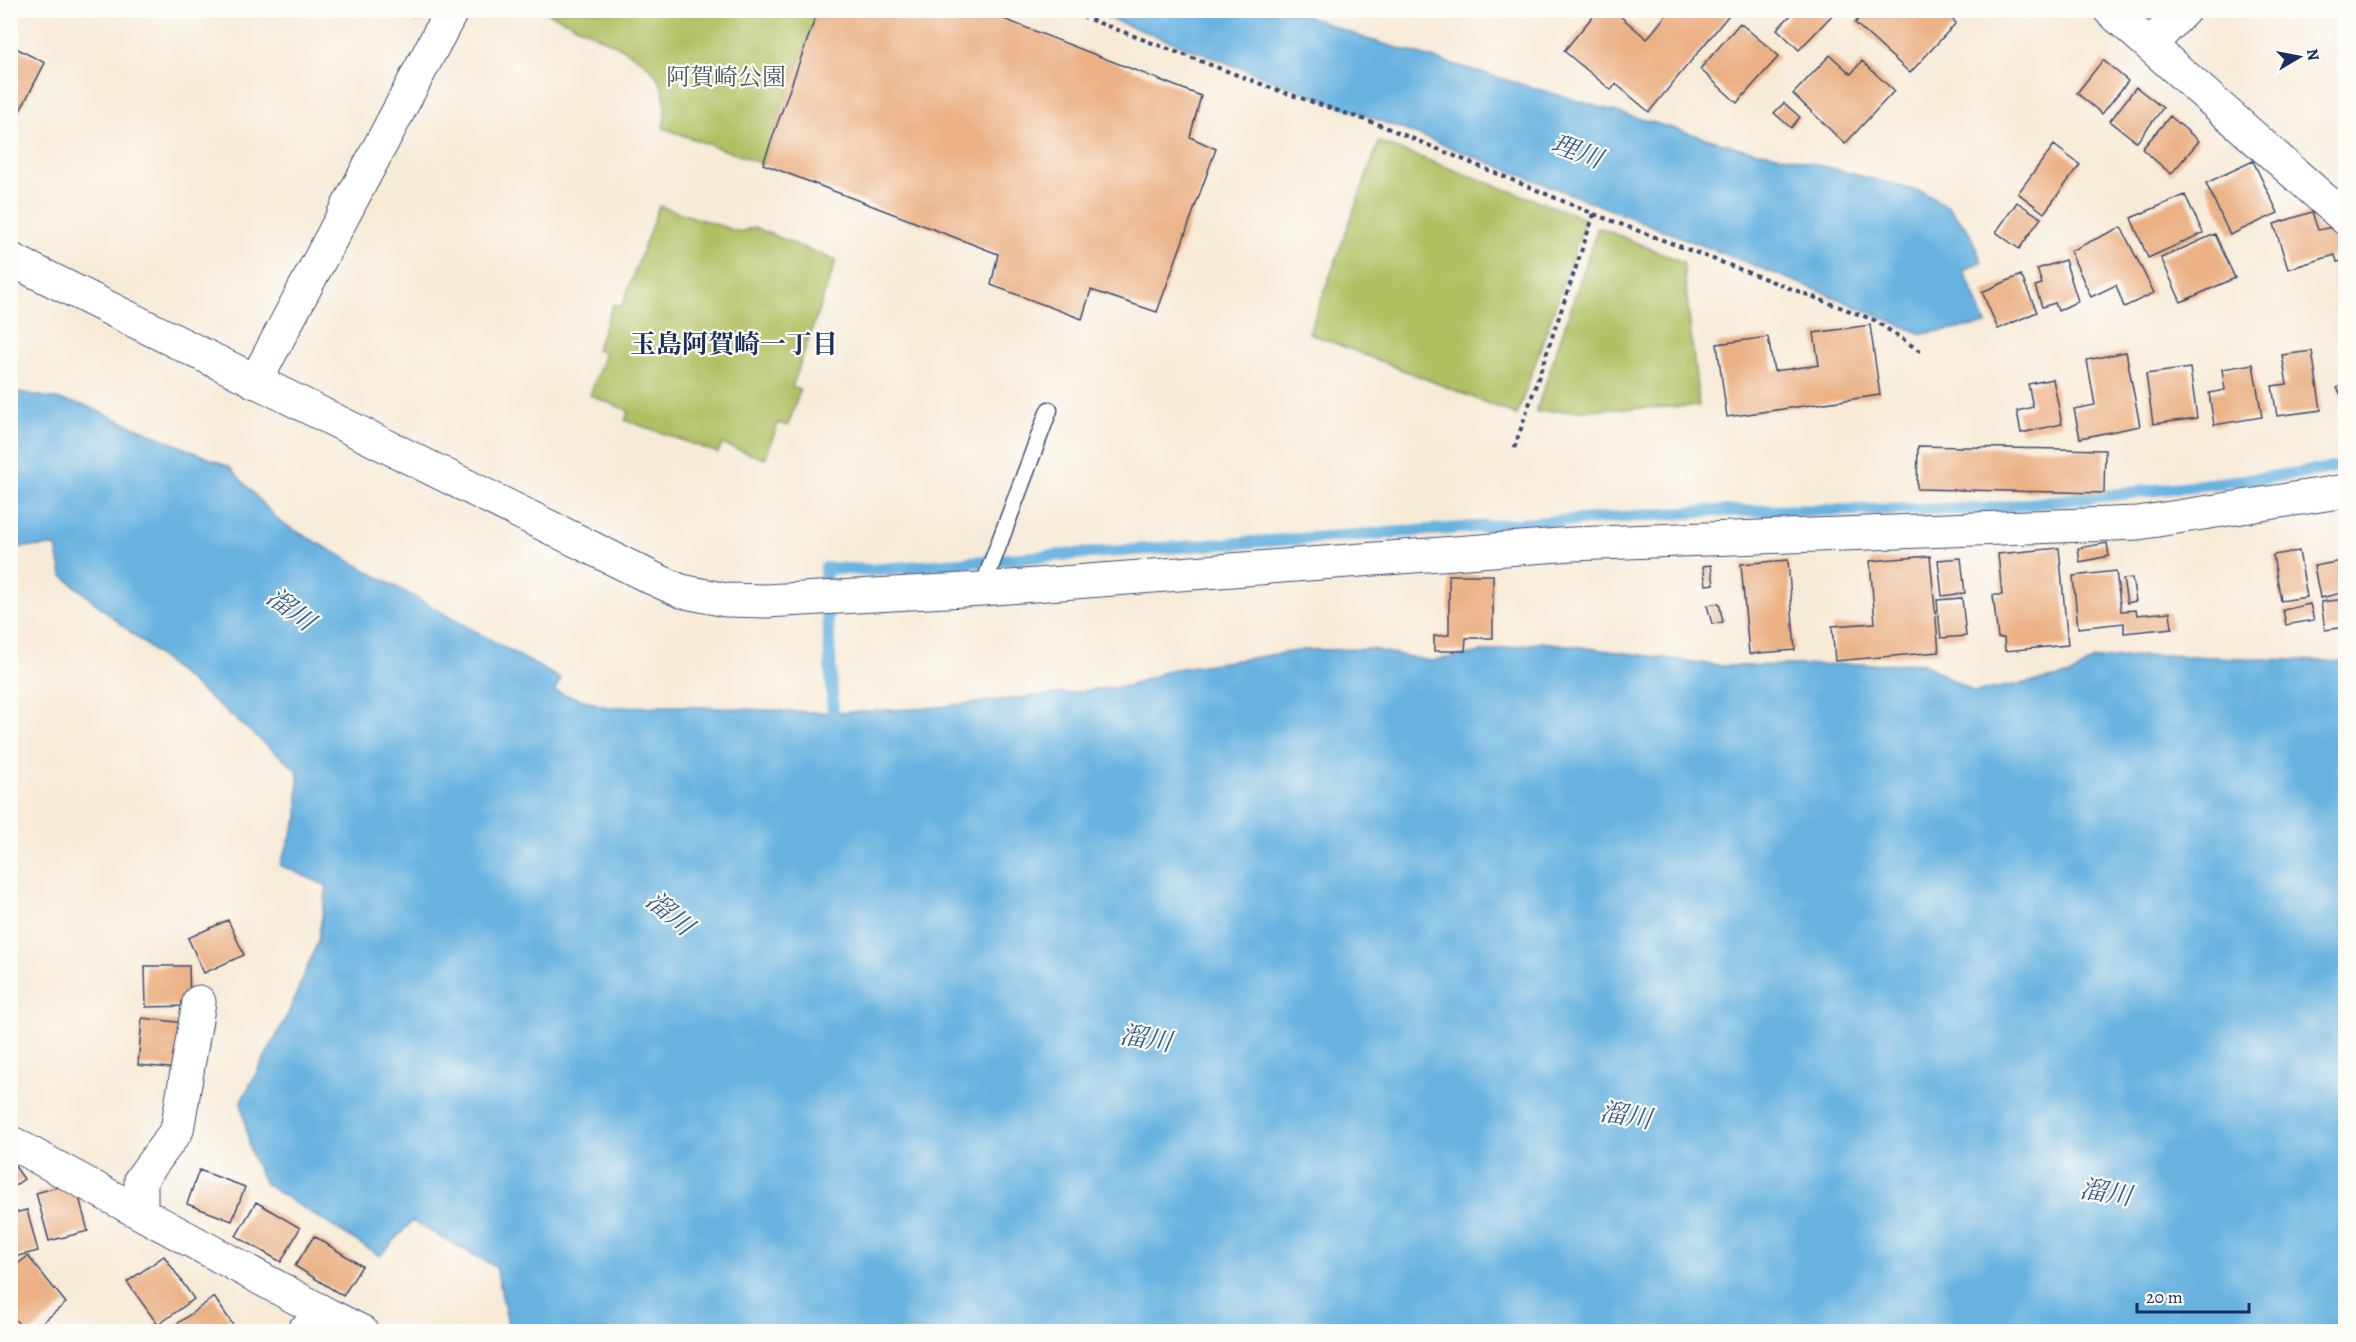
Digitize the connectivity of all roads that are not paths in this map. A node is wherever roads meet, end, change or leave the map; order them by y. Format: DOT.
graph roads {
  1 [pos="452,10"];
  2 [pos="2110,10"];
  3 [pos="2184,10"];
  4 [pos="2150,45"];
  5 [pos="2346,219"];
  6 [pos="10,259"];
  7 [pos="255,382"];
  8 [pos="1049,410"];
  9 [pos="2346,491"];
  10 [pos="982,589"];
  11 [pos="199,1002"];
  12 [pos="10,1142"];
  13 [pos="141,1211"];
  14 [pos="315,1323"];
  15 [pos="362,1332"];
  1 -- 7 [label="street"];
  2 -- 4 [label="street"];
  3 -- 4 [label="street"];
  4 -- 5 [label="street"];
  6 -- 7 [label="street"];
  7 -- 10 [label="street"];
  8 -- 10 [label="lane"];
  9 -- 10 [label="street"];
  11 -- 13 [label="street"];
  12 -- 13 [label="street"];
  13 -- 14 [label="street"];
  14 -- 15 [label="street"];
}
